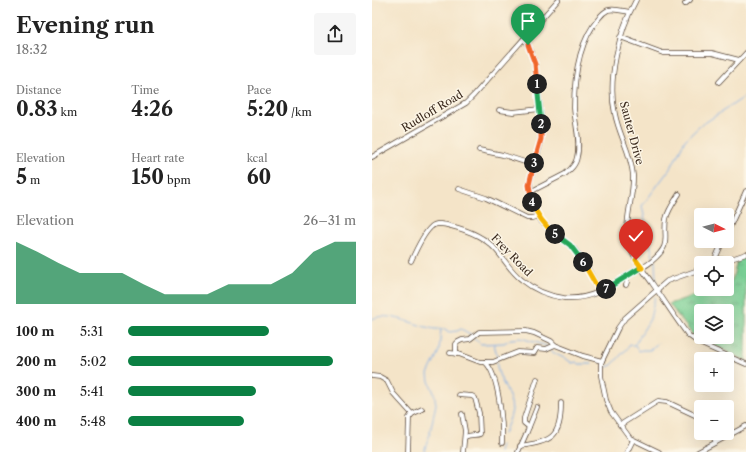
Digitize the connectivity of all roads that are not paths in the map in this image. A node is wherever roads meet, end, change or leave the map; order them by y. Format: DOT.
graph roads {
  1 [pos="558,0"];
  2 [pos="636,0"];
  3 [pos="690,0"];
  4 [pos="685,4"];
  5 [pos="629,12"];
  6 [pos="620,37"];
  7 [pos="524,39"];
  8 [pos="746,53"];
  9 [pos="739,60"];
  10 [pos="719,82"];
  11 [pos="540,109"];
  12 [pos="499,110"];
  13 [pos="479,150"];
  14 [pos="372,157"];
  15 [pos="534,165"];
  16 [pos="460,189"];
  17 [pos="746,191"];
  18 [pos="530,192"];
  19 [pos="679,194"];
  20 [pos="538,216"];
  21 [pos="734,218"];
  22 [pos="746,254"];
  23 [pos="734,258"];
  24 [pos="411,262"];
  25 [pos="642,268"];
  26 [pos="694,271"];
  27 [pos="626,277"];
  28 [pos="626,285"];
  29 [pos="657,290"];
  30 [pos="600,292"];
  31 [pos="553,345"];
  32 [pos="450,353"];
  33 [pos="456,354"];
  34 [pos="485,361"];
  35 [pos="602,361"];
  36 [pos="746,364"];
  37 [pos="372,376"];
  38 [pos="537,379"];
  39 [pos="459,395"];
  40 [pos="561,403"];
  41 [pos="537,407"];
  42 [pos="422,409"];
  43 [pos="412,414"];
  44 [pos="462,414"];
  45 [pos="694,415"];
  46 [pos="620,425"];
  47 [pos="529,427"];
  48 [pos="746,427"];
  49 [pos="465,437"];
  50 [pos="633,440"];
  51 [pos="716,442"];
  52 [pos="502,443"];
  53 [pos="520,446"];
  54 [pos="408,452"];
  55 [pos="463,452"];
  56 [pos="518,452"];
  57 [pos="627,452"];
  58 [pos="659,452"];
  59 [pos="698,452"];
  1 -- 7 [label="street, Rudloff Road"];
  2 -- 5 [label="street, Sauter Drive"];
  3 -- 4 [label="street"];
  5 -- 6 [label="street, Sauter Drive"];
  5 -- 18 [label="street"];
  6 -- 9 [label="street"];
  6 -- 25 [label="street, Sauter Drive"];
  7 -- 11 [label="street"];
  7 -- 14 [label="street, Rudloff Road"];
  8 -- 9 [label="street"];
  9 -- 10 [label="street"];
  11 -- 12 [label="street"];
  11 -- 15 [label="street"];
  13 -- 15 [label="street"];
  15 -- 18 [label="street"];
  16 -- 20 [label="street"];
  17 -- 21 [label="street"];
  18 -- 20 [label="street"];
  19 -- 25 [label="street, Frey Road"];
  20 -- 30 [label="street"];
  22 -- 23 [label="street"];
  24 -- 30 [label="street, Frey Road"];
  25 -- 27 [label="street, Frey Road"];
  25 -- 29 [label="street, Sauter Drive"];
  26 -- 29 [label="street"];
  27 -- 28 [label="street"];
  27 -- 30 [label="street, Frey Road"];
  29 -- 35 [label="street"];
  29 -- 36 [label="street, Sauter Drive"];
  31 -- 33 [label="street"];
  31 -- 34 [label="street"];
  31 -- 35 [label="street"];
  32 -- 33 [label="street"];
  33 -- 34 [label="street"];
  34 -- 52 [label="street"];
  35 -- 46 [label="street"];
  37 -- 43 [label="street"];
  38 -- 47 [label="street"];
  39 -- 49 [label="street"];
  40 -- 53 [label="street"];
  41 -- 47 [label="street"];
  42 -- 43 [label="street"];
  43 -- 54 [label="street"];
  44 -- 49 [label="street"];
  45 -- 46 [label="street"];
  46 -- 50 [label="street"];
  47 -- 53 [label="street"];
  48 -- 51 [label="street"];
  49 -- 55 [label="street"];
  50 -- 57 [label="street"];
  50 -- 58 [label="street"];
  51 -- 59 [label="street"];
  53 -- 56 [label="street"];
}
